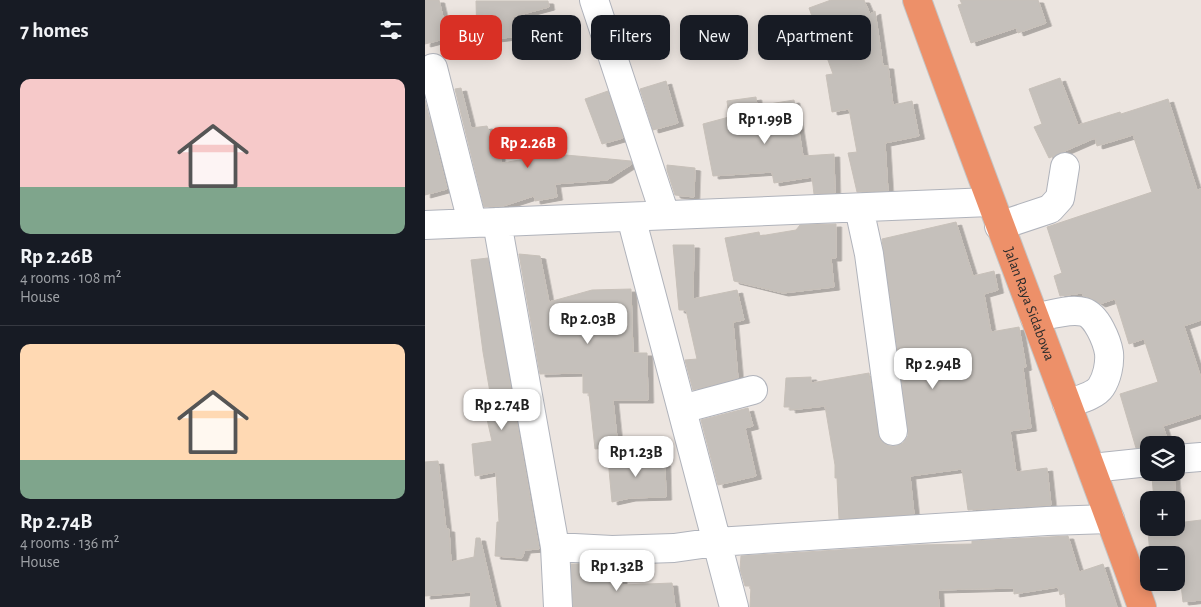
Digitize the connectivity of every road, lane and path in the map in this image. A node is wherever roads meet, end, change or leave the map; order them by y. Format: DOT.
graph roads {
  1 [pos="594,0"];
  2 [pos="917,0"];
  3 [pos="433,68"];
  4 [pos="1065,167"];
  5 [pos="859,208"];
  6 [pos="995,214"];
  7 [pos="665,215"];
  8 [pos="631,217"];
  9 [pos="484,222"];
  10 [pos="425,225"];
  11 [pos="1035,318"];
  12 [pos="753,390"];
  13 [pos="1067,404"];
  14 [pos="681,409"];
  15 [pos="893,431"];
  16 [pos="1201,457"];
  17 [pos="1185,458"];
  18 [pos="1140,463"];
  19 [pos="1092,468"];
  20 [pos="1110,519"];
  21 [pos="717,542"];
  22 [pos="555,548"];
  23 [pos="558,607"];
  24 [pos="734,607"];
  25 [pos="1142,607"];
  1 -- 7 [label="street"];
  2 -- 6 [label="highway, Jalan Raya Sidabowa"];
  3 -- 9 [label="street"];
  4 -- 6 [label="street"];
  5 -- 6 [label="street"];
  5 -- 7 [label="street"];
  5 -- 15 [label="street"];
  6 -- 11 [label="highway, Jalan Raya Sidabowa"];
  7 -- 8 [label="street"];
  8 -- 9 [label="street"];
  8 -- 14 [label="street"];
  9 -- 10 [label="street"];
  9 -- 22 [label="street"];
  11 -- 13 [label="highway, Jalan Raya Sidabowa"];
  11 -- 13 [label="street"];
  12 -- 14 [label="street"];
  13 -- 19 [label="highway, Jalan Raya Sidabowa"];
  14 -- 21 [label="street"];
  16 -- 17 [label="street"];
  18 -- 19 [label="street"];
  19 -- 20 [label="highway, Jalan Raya Sidabowa"];
  20 -- 21 [label="street"];
  20 -- 25 [label="highway, Jalan Raya Sidabowa"];
  21 -- 22 [label="street"];
  21 -- 24 [label="street"];
  22 -- 23 [label="street"];
}
